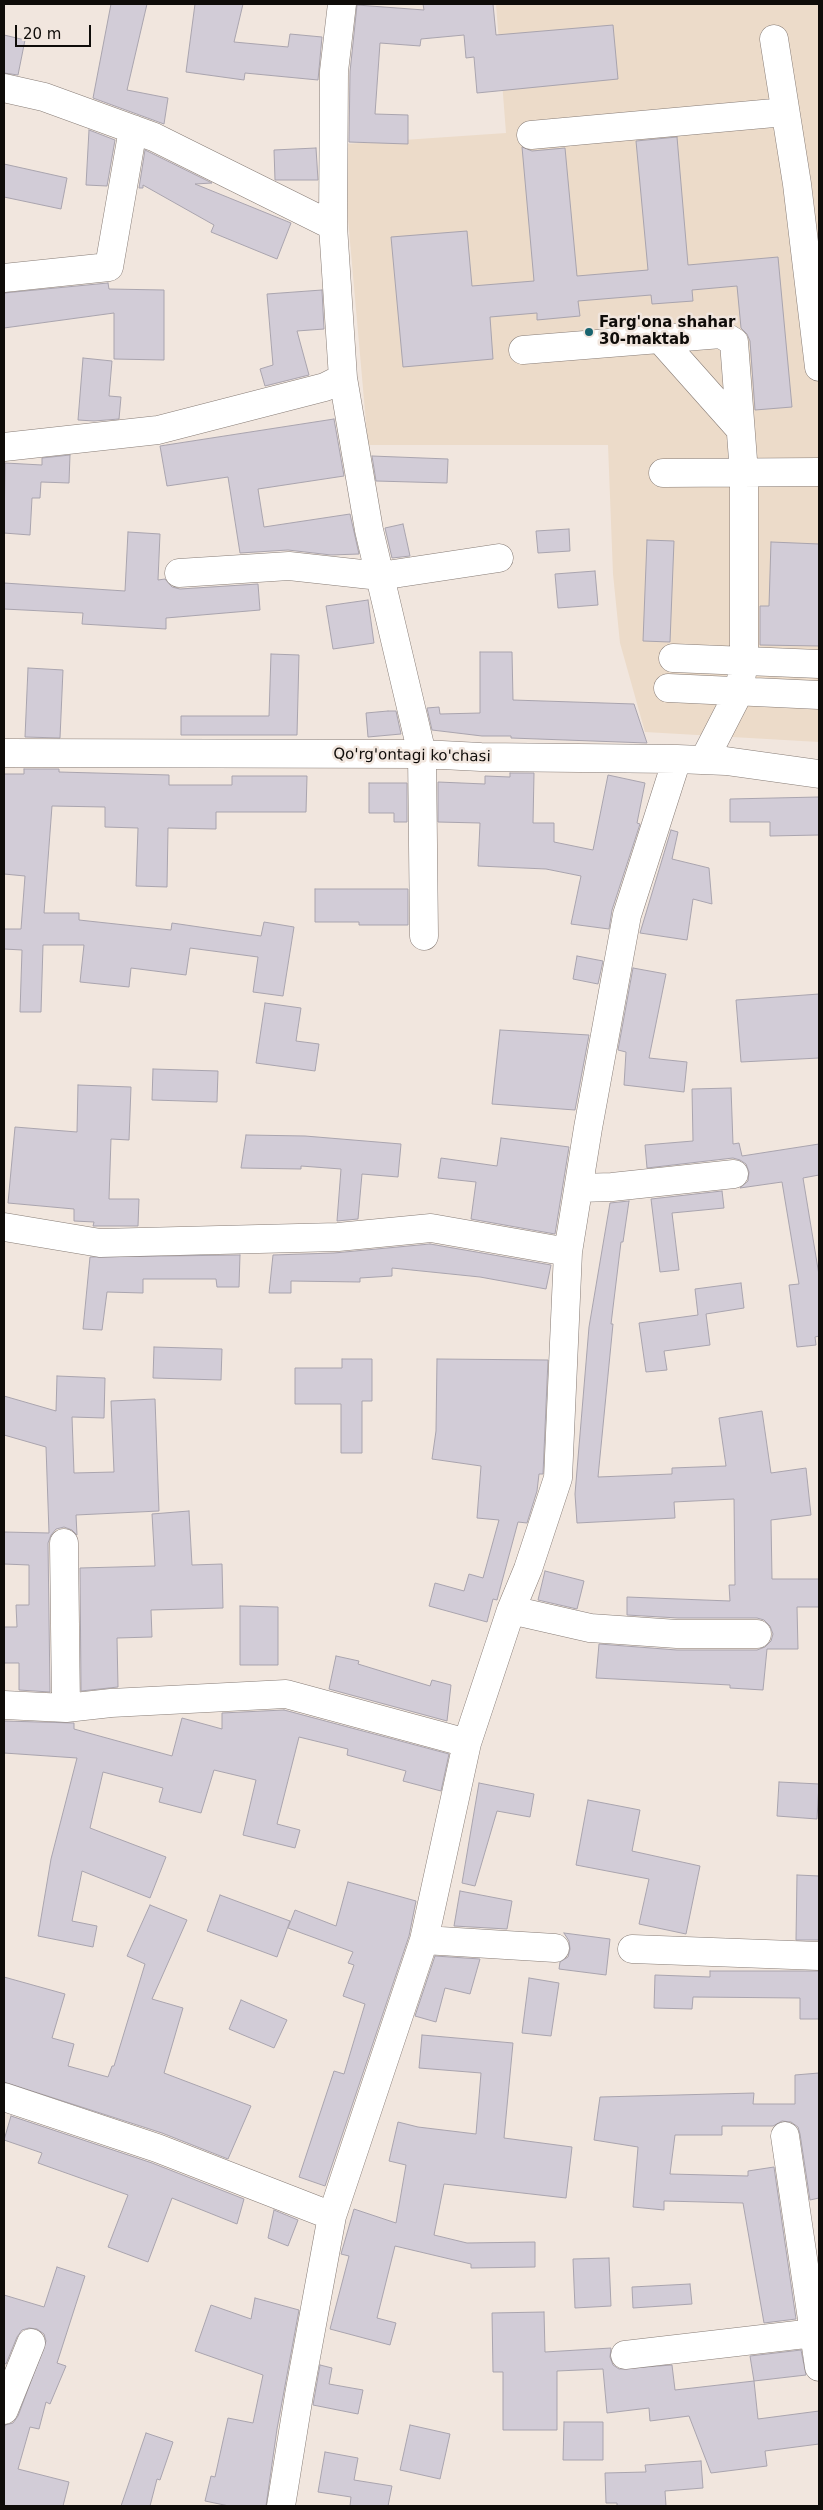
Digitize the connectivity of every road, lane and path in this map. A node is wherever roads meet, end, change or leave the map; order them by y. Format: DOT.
graph roads {
  1 [pos="342,4"];
  2 [pos="774,39"];
  3 [pos="4,88"];
  4 [pos="786,112"];
  5 [pos="133,129"];
  6 [pos="531,135"];
  7 [pos="333,226"];
  8 [pos="4,278"];
  9 [pos="660,338"];
  10 [pos="523,350"];
  11 [pos="819,367"];
  12 [pos="343,378"];
  13 [pos="740,429"];
  14 [pos="4,446"];
  15 [pos="819,472"];
  16 [pos="663,473"];
  17 [pos="744,473"];
  18 [pos="499,558"];
  19 [pos="179,573"];
  20 [pos="380,576"];
  21 [pos="673,658"];
  22 [pos="744,661"];
  23 [pos="819,664"];
  24 [pos="668,688"];
  25 [pos="740,692"];
  26 [pos="819,695"];
  27 [pos="4,753"];
  28 [pos="422,754"];
  29 [pos="677,759"];
  30 [pos="704,760"];
  31 [pos="819,774"];
  32 [pos="424,936"];
  33 [pos="734,1174"];
  34 [pos="579,1188"];
  35 [pos="4,1227"];
  36 [pos="568,1252"];
  37 [pos="64,1544"];
  38 [pos="511,1610"];
  39 [pos="757,1634"];
  40 [pos="4,1705"];
  41 [pos="66,1708"];
  42 [pos="467,1743"];
  43 [pos="424,1940"];
  44 [pos="555,1948"];
  45 [pos="632,1949"];
  46 [pos="819,1956"];
  47 [pos="4,2097"];
  48 [pos="785,2136"];
  49 [pos="332,2216"];
  50 [pos="814,2334"];
  51 [pos="30,2343"];
  52 [pos="625,2355"];
  53 [pos="819,2367"];
  54 [pos="4,2410"];
  55 [pos="282,2506"];
  1 -- 7 [label="street"];
  2 -- 4 [label="street"];
  3 -- 5 [label="street"];
  4 -- 6 [label="street"];
  4 -- 11 [label="street"];
  5 -- 7 [label="street"];
  5 -- 8 [label="street"];
  7 -- 12 [label="street"];
  9 -- 10 [label="street"];
  9 -- 13 [label="street"];
  9 -- 13 [label="street"];
  12 -- 14 [label="street"];
  12 -- 20 [label="street"];
  13 -- 17 [label="street"];
  15 -- 17 [label="street"];
  16 -- 17 [label="street"];
  17 -- 22 [label="street"];
  18 -- 20 [label="street"];
  19 -- 20 [label="street"];
  20 -- 28 [label="street"];
  21 -- 22 [label="street"];
  22 -- 23 [label="street"];
  22 -- 25 [label="street"];
  24 -- 25 [label="street"];
  25 -- 26 [label="street"];
  25 -- 30 [label="street"];
  27 -- 28 [label="street, Qo'rg'ontagi ko'chasi"];
  28 -- 29 [label="street, Qo'rg'ontagi ko'chasi"];
  28 -- 32 [label="street"];
  29 -- 30 [label="street, Qo'rg'ontagi ko'chasi"];
  29 -- 34 [label="street"];
  30 -- 31 [label="street, Qo'rg'ontagi ko'chasi"];
  33 -- 34 [label="street"];
  34 -- 36 [label="street"];
  35 -- 36 [label="street"];
  36 -- 38 [label="street"];
  37 -- 41 [label="street"];
  38 -- 39 [label="street"];
  38 -- 42 [label="street"];
  40 -- 41 [label="street"];
  41 -- 42 [label="street"];
  42 -- 43 [label="street"];
  43 -- 44 [label="street"];
  43 -- 49 [label="street"];
  45 -- 46 [label="street"];
  47 -- 49 [label="street"];
  48 -- 50 [label="street"];
  49 -- 55 [label="street"];
  50 -- 52 [label="street"];
  50 -- 53 [label="street"];
  51 -- 54 [label="street"];
}
